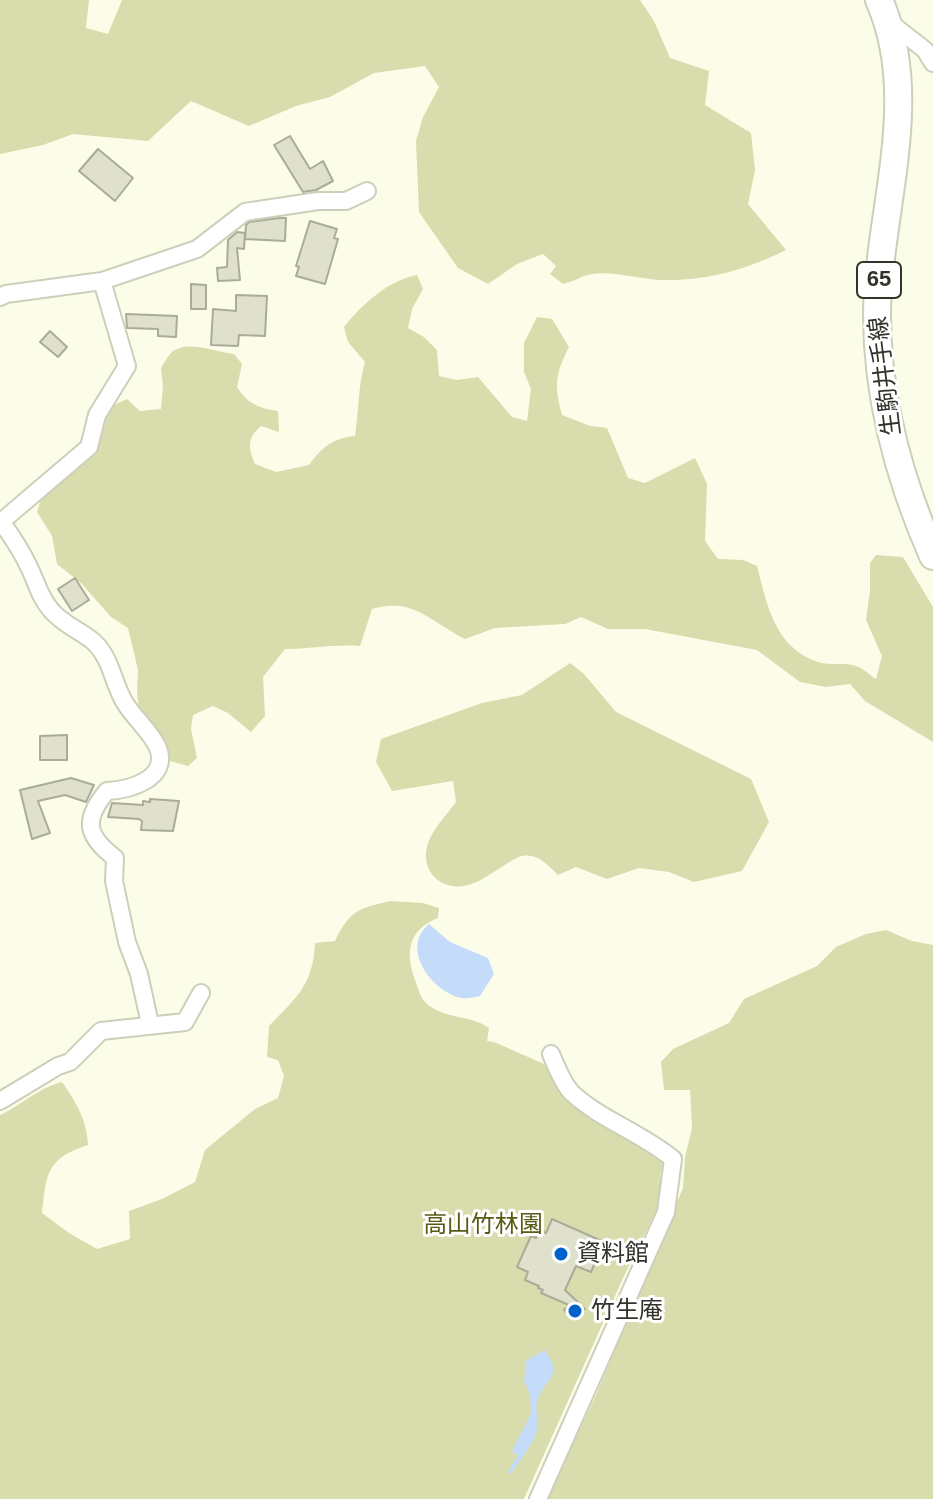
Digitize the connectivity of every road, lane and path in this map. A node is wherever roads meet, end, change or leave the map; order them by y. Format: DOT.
graph roads {
  1 [pos="883,11"];
  2 [pos="933,63"];
  3 [pos="367,191"];
  4 [pos="102,281"];
  5 [pos="0,297"];
  6 [pos="1,521"];
  7 [pos="933,556"];
  8 [pos="201,993"];
  9 [pos="150,1024"];
  10 [pos="551,1054"];
  11 [pos="0,1101"];
  12 [pos="538,1499"];
  1 -- 2 [label="street"];
  1 -- 7 [label="main road, 生駒井手線 / 65"];
  3 -- 4 [label="street"];
  4 -- 5 [label="street"];
  4 -- 6 [label="street"];
  6 -- 9 [label="street"];
  8 -- 9 [label="street"];
  9 -- 11 [label="street"];
  10 -- 12 [label="street"];
}
